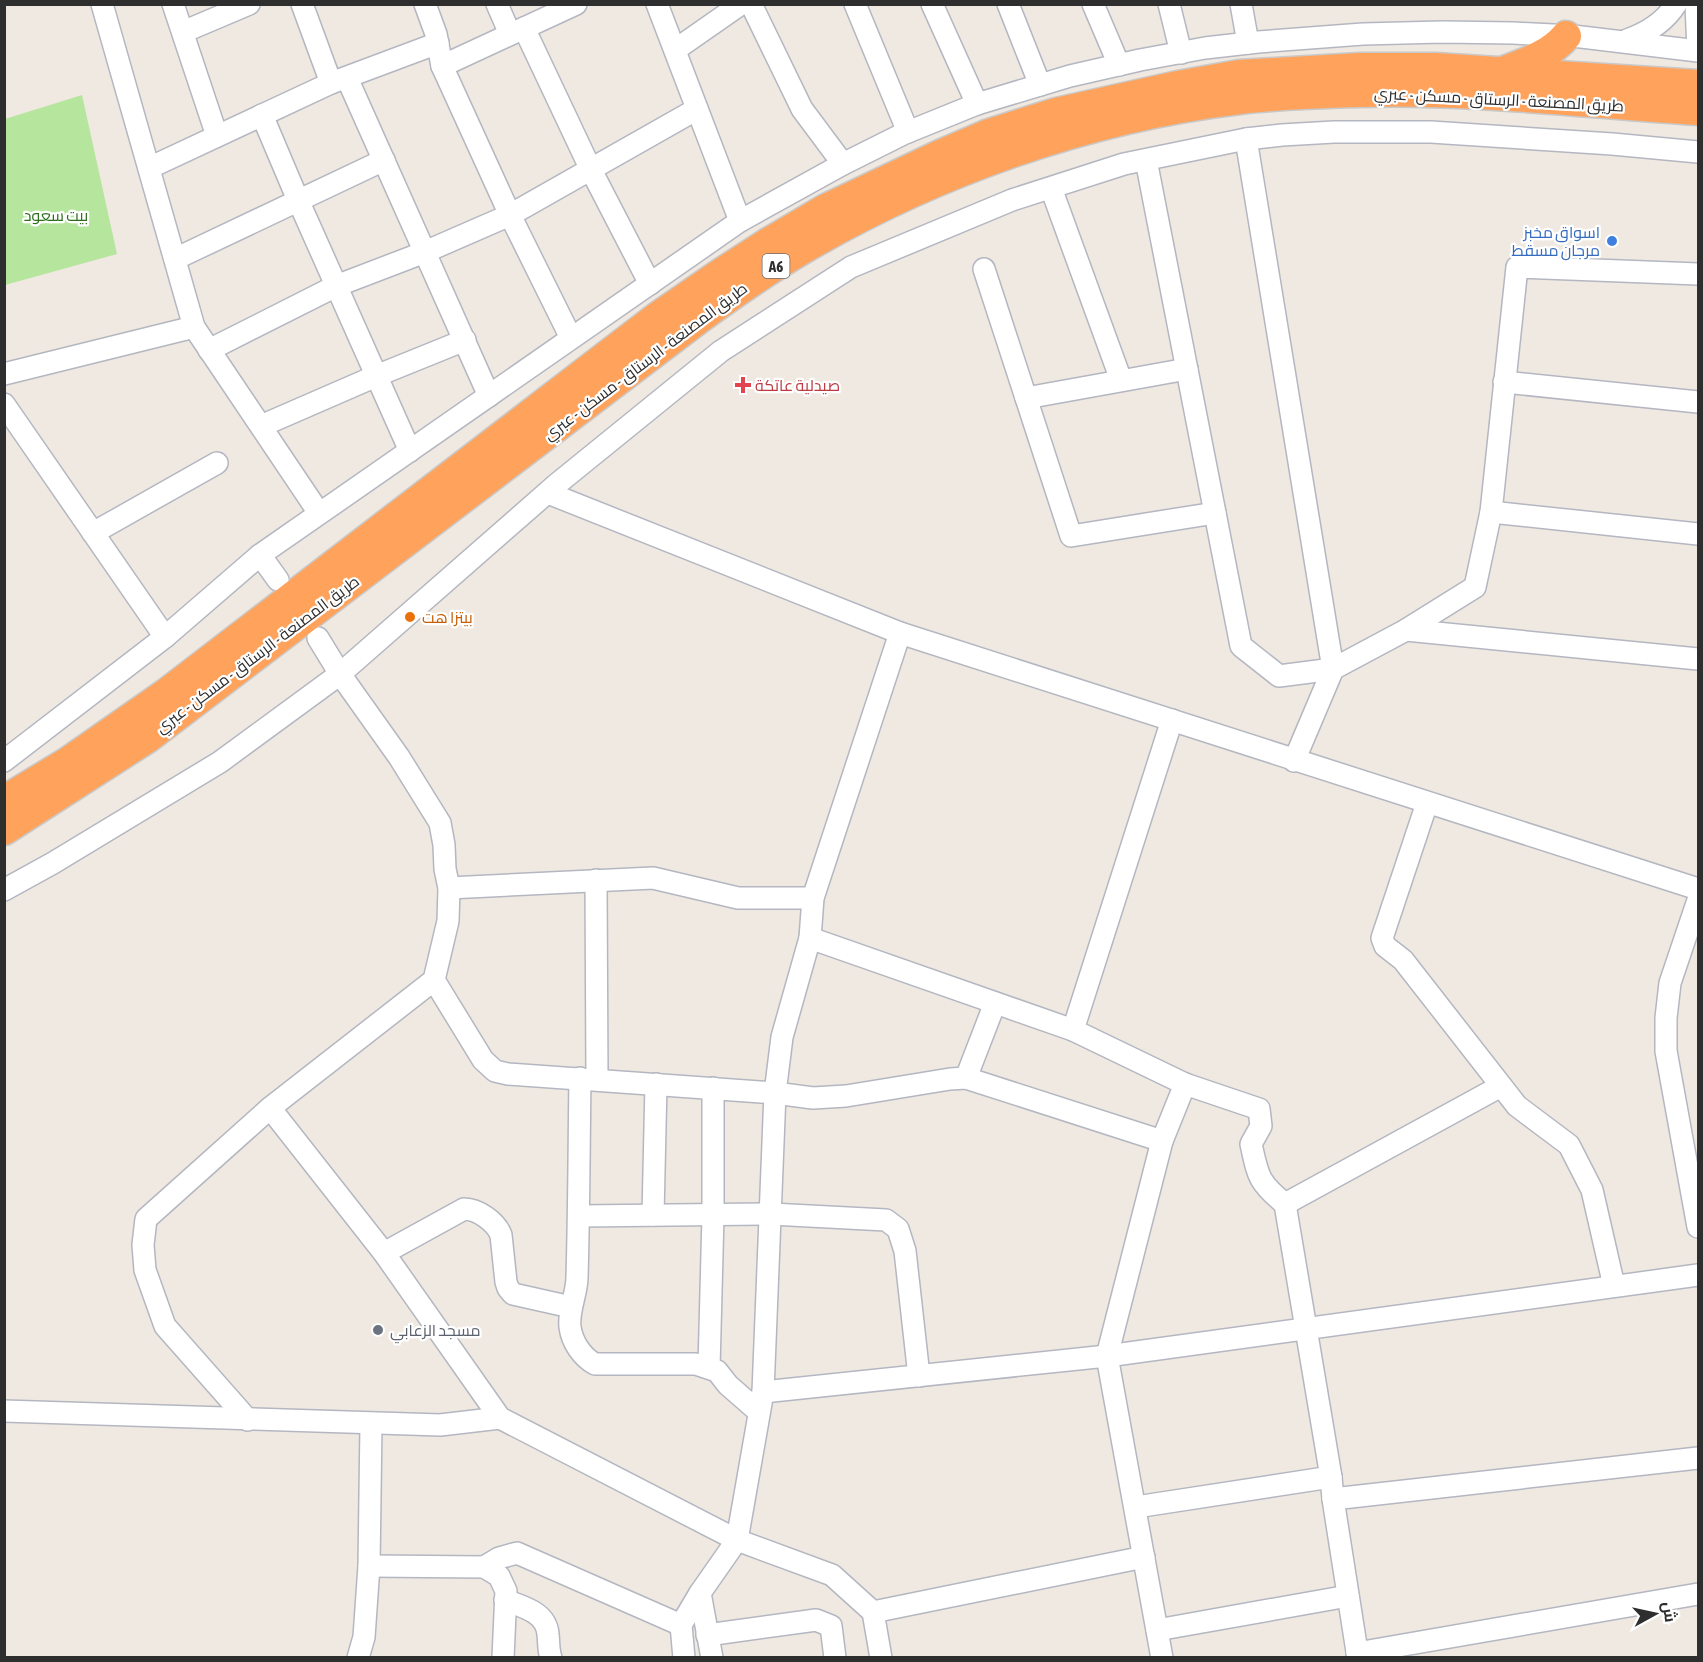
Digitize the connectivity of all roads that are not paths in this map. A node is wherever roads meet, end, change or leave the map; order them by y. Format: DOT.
graph roads {
  1 [pos="102,4"];
  2 [pos="173,4"];
  3 [pos="249,4"];
  4 [pos="302,4"];
  5 [pos="425,4"];
  6 [pos="496,4"];
  7 [pos="576,4"];
  8 [pos="657,4"];
  9 [pos="741,4"];
  10 [pos="751,4"];
  11 [pos="855,4"];
  12 [pos="932,4"];
  13 [pos="1008,4"];
  14 [pos="1093,4"];
  15 [pos="1169,4"];
  16 [pos="1241,4"];
  17 [pos="1676,4"];
  18 [pos="1696,4"];
  19 [pos="517,31"];
  20 [pos="183,32"];
  21 [pos="1566,36"];
  22 [pos="1624,41"];
  23 [pos="438,43"];
  24 [pos="1248,43"];
  25 [pos="675,50"];
  26 [pos="1698,51"];
  27 [pos="1181,53"];
  28 [pos="1119,65"];
  29 [pos="442,66"];
  30 [pos="1500,72"];
  31 [pos="339,80"];
  32 [pos="1040,85"];
  33 [pos="1698,85"];
  34 [pos="977,104"];
  35 [pos="697,109"];
  36 [pos="1698,110"];
  37 [pos="262,115"];
  38 [pos="908,132"];
  39 [pos="217,136"];
  40 [pos="1246,139"];
  41 [pos="1698,152"];
  42 [pos="384,160"];
  43 [pos="1146,160"];
  44 [pos="843,164"];
  45 [pos="149,168"];
  46 [pos="591,170"];
  47 [pos="1051,188"];
  48 [pos="298,201"];
  49 [pos="510,215"];
  50 [pos="740,221"];
  51 [pos="425,252"];
  52 [pos="175,259"];
  53 [pos="984,269"];
  54 [pos="1698,274"];
  55 [pos="650,284"];
  56 [pos="336,285"];
  57 [pos="194,327"];
  58 [pos="571,338"];
  59 [pos="465,340"];
  60 [pos="209,350"];
  61 [pos="1187,369"];
  62 [pos="4,374"];
  63 [pos="376,376"];
  64 [pos="1121,380"];
  65 [pos="1504,382"];
  66 [pos="489,396"];
  67 [pos="1026,398"];
  68 [pos="1698,402"];
  69 [pos="4,404"];
  70 [pos="261,426"];
  71 [pos="410,451"];
  72 [pos="217,463"];
  73 [pos="548,493"];
  74 [pos="1491,512"];
  75 [pos="319,513"];
  76 [pos="1215,513"];
  77 [pos="93,533"];
  78 [pos="1698,534"];
  79 [pos="260,555"];
  80 [pos="278,580"];
  81 [pos="1406,630"];
  82 [pos="900,633"];
  83 [pos="165,637"];
  84 [pos="318,638"];
  85 [pos="1698,659"];
  86 [pos="1334,669"];
  87 [pos="340,674"];
  88 [pos="1172,720"];
  89 [pos="4,761"];
  90 [pos="1294,761"];
  91 [pos="4,801"];
  92 [pos="1427,803"];
  93 [pos="4,830"];
  94 [pos="596,880"];
  95 [pos="449,888"];
  96 [pos="1698,889"];
  97 [pos="4,890"];
  98 [pos="813,898"];
  99 [pos="1698,900"];
  100 [pos="810,938"];
  101 [pos="434,980"];
  102 [pos="995,1003"];
  103 [pos="1073,1030"];
  104 [pos="966,1078"];
  105 [pos="589,1079"];
  106 [pos="656,1084"];
  107 [pos="1185,1084"];
  108 [pos="1501,1086"];
  109 [pos="713,1088"];
  110 [pos="775,1093"];
  111 [pos="270,1108"];
  112 [pos="1162,1142"];
  113 [pos="1285,1204"];
  114 [pos="771,1214"];
  115 [pos="653,1215"];
  116 [pos="713,1215"];
  117 [pos="579,1216"];
  118 [pos="1698,1227"];
  119 [pos="384,1253"];
  120 [pos="1698,1275"];
  121 [pos="1614,1286"];
  122 [pos="571,1308"];
  123 [pos="1307,1328"];
  124 [pos="1107,1356"];
  125 [pos="709,1368"];
  126 [pos="919,1376"];
  127 [pos="761,1402"];
  128 [pos="4,1411"];
  129 [pos="500,1418"];
  130 [pos="248,1420"];
  131 [pos="371,1424"];
  132 [pos="1698,1458"];
  133 [pos="1331,1477"];
  134 [pos="1333,1499"];
  135 [pos="1136,1507"];
  136 [pos="737,1540"];
  137 [pos="1144,1557"];
  138 [pos="369,1566"];
  139 [pos="483,1567"];
  140 [pos="699,1593"];
  141 [pos="1698,1594"];
  142 [pos="1348,1596"];
  143 [pos="505,1600"];
  144 [pos="873,1612"];
  145 [pos="681,1625"];
  146 [pos="1157,1630"];
  147 [pos="707,1635"];
  148 [pos="1357,1655"];
  149 [pos="358,1658"];
  150 [pos="503,1658"];
  151 [pos="551,1658"];
  152 [pos="684,1658"];
  153 [pos="712,1658"];
  154 [pos="835,1658"];
  155 [pos="881,1658"];
  156 [pos="1162,1658"];
  1 -- 45 [label="street"];
  2 -- 20 [label="street"];
  3 -- 20 [label="street"];
  4 -- 31 [label="street"];
  5 -- 23 [label="street"];
  6 -- 19 [label="street"];
  7 -- 19 [label="street"];
  8 -- 25 [label="street"];
  9 -- 25 [label="street"];
  10 -- 44 [label="street"];
  11 -- 38 [label="street"];
  12 -- 34 [label="street"];
  13 -- 32 [label="street"];
  14 -- 28 [label="street"];
  15 -- 27 [label="street"];
  16 -- 24 [label="street"];
  17 -- 22 [label="street"];
  18 -- 26 [label="street"];
  19 -- 29 [label="street"];
  19 -- 46 [label="street"];
  20 -- 39 [label="street"];
  21 -- 22 [label="street"];
  21 -- 24 [label="street"];
  21 -- 30 [label="highway"];
  22 -- 26 [label="street"];
  23 -- 29 [label="street"];
  23 -- 31 [label="street"];
  24 -- 27 [label="street"];
  25 -- 35 [label="street"];
  27 -- 28 [label="street"];
  28 -- 32 [label="street"];
  29 -- 49 [label="street"];
  30 -- 33 [label="highway, طريق المصنعة - الرستاق - مسكن - عبري / A6"];
  30 -- 91 [label="highway, طريق المصنعة - الرستاق - مسكن - عبري / A6"];
  31 -- 37 [label="street"];
  31 -- 42 [label="street"];
  32 -- 34 [label="street"];
  34 -- 38 [label="street"];
  35 -- 46 [label="street"];
  35 -- 50 [label="street"];
  36 -- 93 [label="highway, طريق المصنعة - الرستاق - مسكن - عبري / A6"];
  37 -- 39 [label="street"];
  37 -- 48 [label="street"];
  38 -- 44 [label="street"];
  39 -- 45 [label="street"];
  40 -- 41 [label="street"];
  40 -- 43 [label="street"];
  40 -- 86 [label="street"];
  42 -- 48 [label="street"];
  42 -- 51 [label="street"];
  43 -- 47 [label="street"];
  43 -- 61 [label="street"];
  44 -- 50 [label="street"];
  45 -- 52 [label="street"];
  46 -- 49 [label="street"];
  46 -- 55 [label="street"];
  47 -- 64 [label="street"];
  47 -- 73 [label="street"];
  48 -- 52 [label="street"];
  48 -- 56 [label="street"];
  49 -- 51 [label="street"];
  49 -- 58 [label="street"];
  50 -- 55 [label="street"];
  51 -- 56 [label="street"];
  51 -- 59 [label="street"];
  52 -- 57 [label="street"];
  53 -- 67 [label="street"];
  54 -- 65 [label="street"];
  55 -- 58 [label="street"];
  56 -- 60 [label="street"];
  56 -- 63 [label="street"];
  57 -- 60 [label="street"];
  57 -- 62 [label="street"];
  58 -- 66 [label="street"];
  59 -- 63 [label="street"];
  59 -- 66 [label="street"];
  60 -- 70 [label="street"];
  61 -- 64 [label="street"];
  61 -- 76 [label="street"];
  63 -- 70 [label="street"];
  63 -- 71 [label="street"];
  64 -- 67 [label="street"];
  65 -- 68 [label="street"];
  65 -- 74 [label="street"];
  66 -- 71 [label="street"];
  67 -- 76 [label="street"];
  69 -- 77 [label="street"];
  70 -- 75 [label="street"];
  71 -- 75 [label="street"];
  72 -- 77 [label="street"];
  73 -- 82 [label="street"];
  73 -- 87 [label="street"];
  74 -- 78 [label="street"];
  74 -- 81 [label="street"];
  75 -- 79 [label="street"];
  76 -- 86 [label="street"];
  77 -- 83 [label="street"];
  79 -- 80 [label="street"];
  79 -- 83 [label="street"];
  81 -- 85 [label="street"];
  81 -- 86 [label="street"];
  82 -- 88 [label="street"];
  82 -- 98 [label="street"];
  83 -- 89 [label="street"];
  84 -- 87 [label="street"];
  86 -- 90 [label="street"];
  87 -- 95 [label="street"];
  87 -- 97 [label="street"];
  88 -- 90 [label="street"];
  88 -- 103 [label="street"];
  90 -- 92 [label="street"];
  92 -- 96 [label="street"];
  92 -- 108 [label="street"];
  94 -- 95 [label="street"];
  94 -- 98 [label="street"];
  94 -- 105 [label="street"];
  95 -- 101 [label="street"];
  98 -- 100 [label="street"];
  99 -- 118 [label="street"];
  100 -- 102 [label="street"];
  100 -- 110 [label="street"];
  101 -- 105 [label="street"];
  101 -- 111 [label="street"];
  102 -- 103 [label="street"];
  102 -- 104 [label="street"];
  103 -- 107 [label="street"];
  104 -- 110 [label="street"];
  104 -- 112 [label="street"];
  105 -- 106 [label="street"];
  105 -- 117 [label="street"];
  106 -- 109 [label="street"];
  106 -- 115 [label="street"];
  107 -- 112 [label="street"];
  107 -- 113 [label="street"];
  108 -- 113 [label="street"];
  108 -- 121 [label="street"];
  109 -- 110 [label="street"];
  109 -- 116 [label="street"];
  110 -- 114 [label="street"];
  111 -- 119 [label="street"];
  111 -- 130 [label="street"];
  112 -- 124 [label="street"];
  113 -- 123 [label="street"];
  114 -- 116 [label="street"];
  114 -- 126 [label="street"];
  114 -- 127 [label="street"];
  115 -- 116 [label="street"];
  115 -- 117 [label="street"];
  116 -- 125 [label="street"];
  117 -- 122 [label="street"];
  119 -- 122 [label="street"];
  119 -- 129 [label="street"];
  120 -- 121 [label="street"];
  121 -- 123 [label="street"];
  122 -- 125 [label="street"];
  123 -- 124 [label="street"];
  123 -- 133 [label="street"];
  124 -- 126 [label="street"];
  124 -- 135 [label="street"];
  125 -- 127 [label="street"];
  126 -- 127 [label="street"];
  127 -- 136 [label="street"];
  128 -- 130 [label="street"];
  129 -- 131 [label="street"];
  129 -- 136 [label="street"];
  130 -- 131 [label="street"];
  131 -- 138 [label="street"];
  132 -- 134 [label="street"];
  133 -- 134 [label="street"];
  133 -- 135 [label="street"];
  134 -- 142 [label="street"];
  135 -- 137 [label="street"];
  136 -- 140 [label="street"];
  136 -- 144 [label="street"];
  137 -- 144 [label="street"];
  137 -- 146 [label="street"];
  138 -- 139 [label="street"];
  138 -- 149 [label="street"];
  139 -- 143 [label="street"];
  139 -- 145 [label="street"];
  140 -- 145 [label="street"];
  140 -- 147 [label="street"];
  141 -- 148 [label="street"];
  142 -- 146 [label="street"];
  142 -- 148 [label="street"];
  143 -- 150 [label="street"];
  143 -- 151 [label="street"];
  144 -- 155 [label="street"];
  145 -- 152 [label="street"];
  146 -- 156 [label="street"];
  147 -- 153 [label="street"];
  147 -- 154 [label="street"];
}
